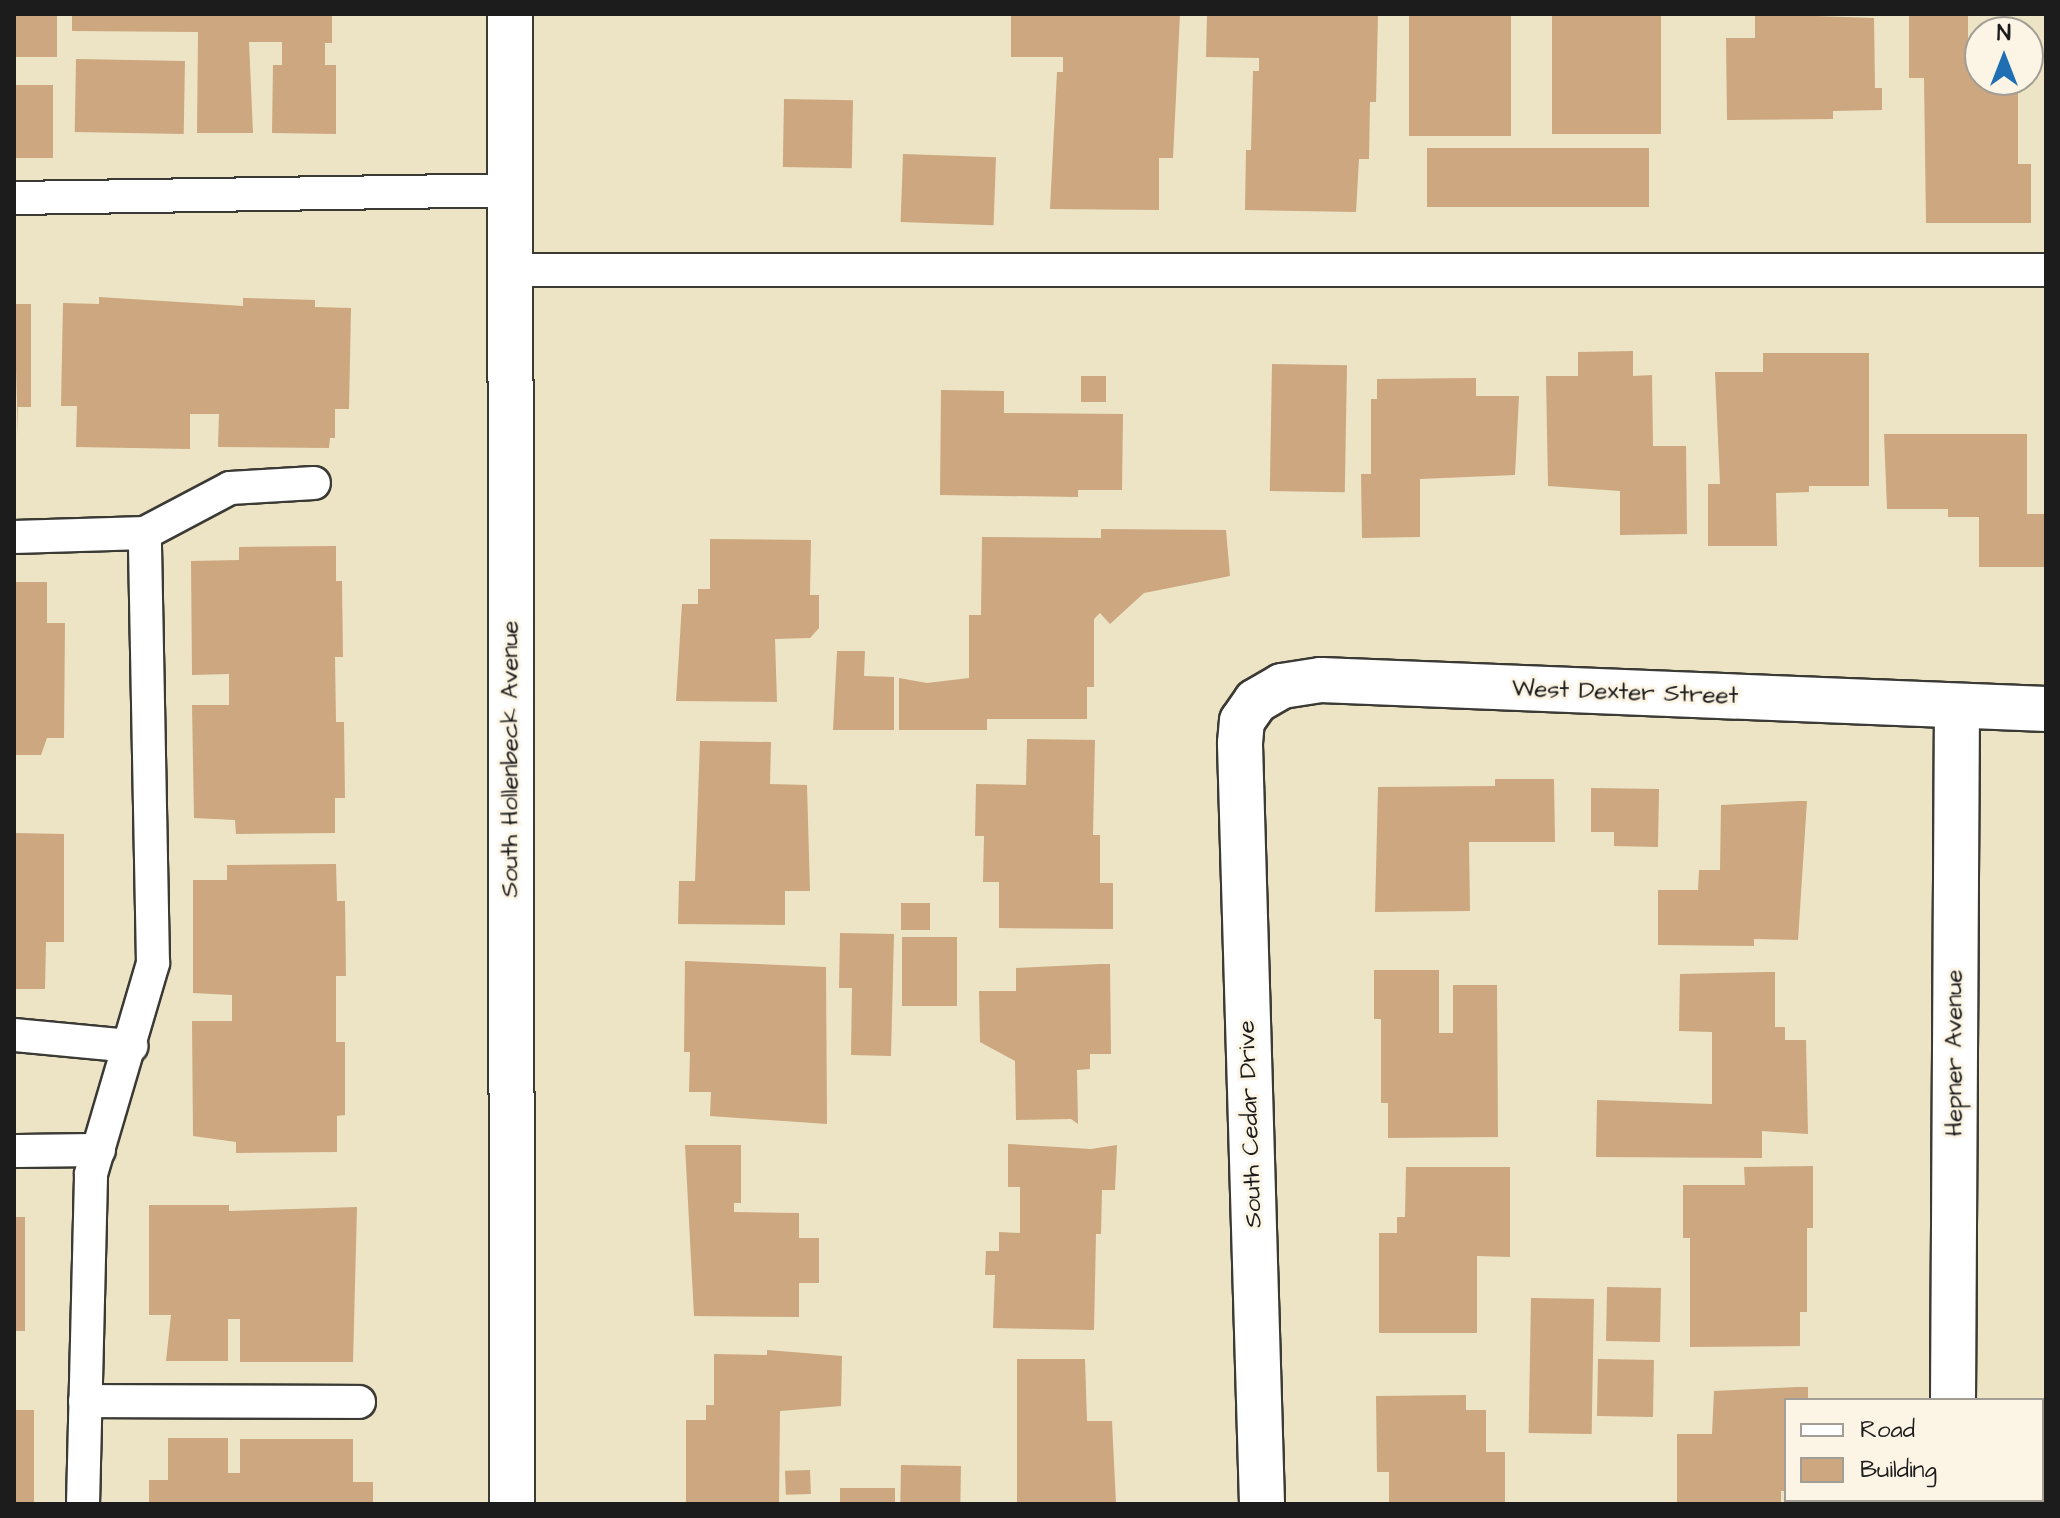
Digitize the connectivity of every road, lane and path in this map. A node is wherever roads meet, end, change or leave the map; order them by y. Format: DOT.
graph roads {
  1 [pos="510,14"];
  2 [pos="510,190"];
  3 [pos="14,198"];
  4 [pos="511,270"];
  5 [pos="2046,270"];
  6 [pos="314,483"];
  7 [pos="145,533"];
  8 [pos="14,537"];
  9 [pos="1957,707"];
  10 [pos="2046,709"];
  11 [pos="1240,743"];
  12 [pos="14,1035"];
  13 [pos="131,1046"];
  14 [pos="99,1150"];
  15 [pos="14,1151"];
  16 [pos="1953,1398"];
  17 [pos="85,1401"];
  18 [pos="359,1402"];
  19 [pos="83,1504"];
  20 [pos="512,1504"];
  21 [pos="1262,1504"];
  1 -- 2 [label="street, South Hollenbeck Avenue"];
  2 -- 3 [label="lane"];
  2 -- 4 [label="street, South Hollenbeck Avenue"];
  4 -- 5 [label="lane"];
  4 -- 20 [label="street, South Hollenbeck Avenue"];
  6 -- 7 [label="lane"];
  7 -- 8 [label="lane"];
  7 -- 13 [label="lane"];
  9 -- 10 [label="street, West Dexter Street"];
  9 -- 11 [label="street, West Dexter Street"];
  9 -- 16 [label="street, Hepner Avenue"];
  11 -- 21 [label="street, South Cedar Drive"];
  12 -- 13 [label="lane"];
  13 -- 14 [label="lane"];
  14 -- 15 [label="lane"];
  14 -- 17 [label="lane"];
  17 -- 18 [label="lane"];
  17 -- 19 [label="lane"];
}
